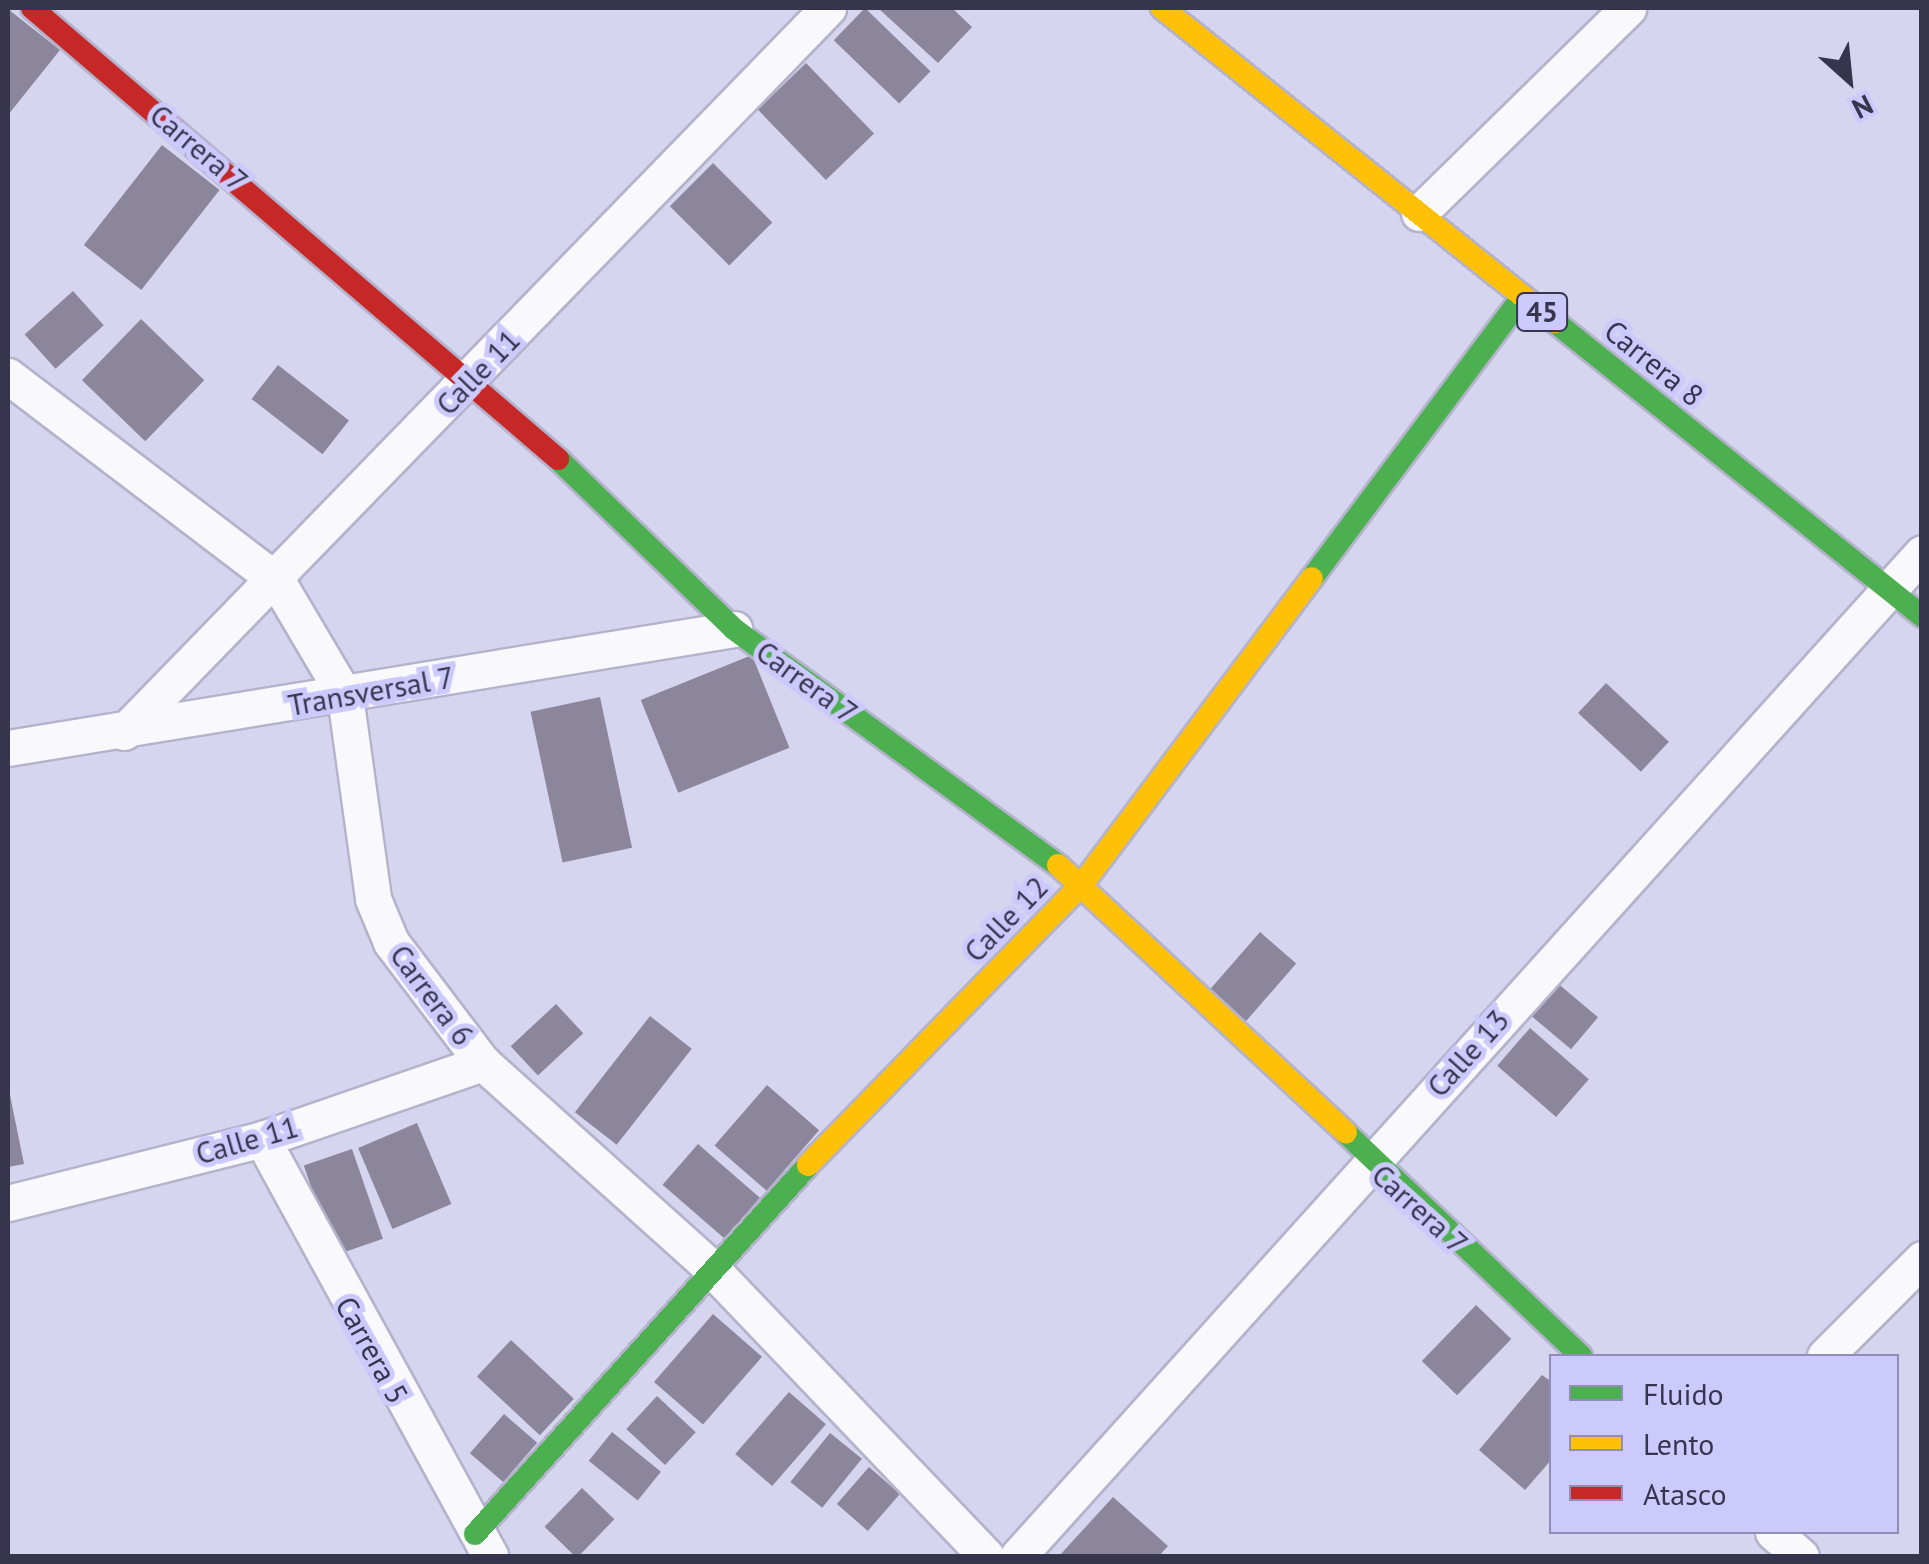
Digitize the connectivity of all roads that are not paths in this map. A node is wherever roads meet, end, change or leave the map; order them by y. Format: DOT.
graph roads {
  1 [pos="32,8"];
  2 [pos="828,8"];
  3 [pos="1162,8"];
  4 [pos="1628,8"];
  5 [pos="1419,213"];
  6 [pos="1522,296"];
  7 [pos="8,376"];
  8 [pos="472,378"];
  9 [pos="1922,552"];
  10 [pos="277,581"];
  11 [pos="1889,590"];
  12 [pos="1922,616"];
  13 [pos="734,629"];
  14 [pos="346,696"];
  15 [pos="124,732"];
  16 [pos="8,748"];
  17 [pos="1084,883"];
  18 [pos="483,1063"];
  19 [pos="262,1138"];
  20 [pos="1370,1163"];
  21 [pos="8,1203"];
  22 [pos="1922,1259"];
  23 [pos="708,1266"];
  24 [pos="1580,1354"];
  25 [pos="1827,1354"];
  26 [pos="1775,1534"];
  27 [pos="482,1545"];
  28 [pos="986,1556"];
  29 [pos="1018,1556"];
  30 [pos="1800,1556"];
  1 -- 8 [label="main road, Carrera 7"];
  2 -- 8 [label="street, Calle 11"];
  3 -- 5 [label="main road, Carrera 8 / 45"];
  4 -- 5 [label="street"];
  5 -- 6 [label="main road, Carrera 8 / 45"];
  6 -- 11 [label="main road, Carrera 8 / 45"];
  6 -- 17 [label="main road, Calle 12"];
  7 -- 10 [label="street, Carrera 6"];
  8 -- 10 [label="street, Calle 11"];
  8 -- 13 [label="main road, Carrera 7"];
  9 -- 11 [label="street, Calle 13"];
  10 -- 14 [label="street, Carrera 6"];
  10 -- 15 [label="street, Calle 11"];
  11 -- 12 [label="main road, Carrera 8 / 45"];
  11 -- 20 [label="street, Calle 13"];
  13 -- 14 [label="street, Transversal 7"];
  13 -- 17 [label="main road, Carrera 7"];
  14 -- 15 [label="street, Transversal 7"];
  14 -- 18 [label="street, Carrera 6"];
  15 -- 16 [label="street, Transversal 7"];
  17 -- 20 [label="main road, Carrera 7"];
  17 -- 23 [label="main road, Calle 12"];
  18 -- 19 [label="street, Calle 11"];
  18 -- 23 [label="street, Carrera 6"];
  19 -- 21 [label="street, Calle 11"];
  19 -- 27 [label="street, Carrera 5"];
  20 -- 24 [label="main road, Carrera 7"];
  20 -- 29 [label="street, Calle 13"];
  22 -- 25 [label="street"];
  23 -- 27 [label="main road, Calle 12"];
  23 -- 28 [label="street, Carrera 6"];
  26 -- 30 [label="street"];
}
